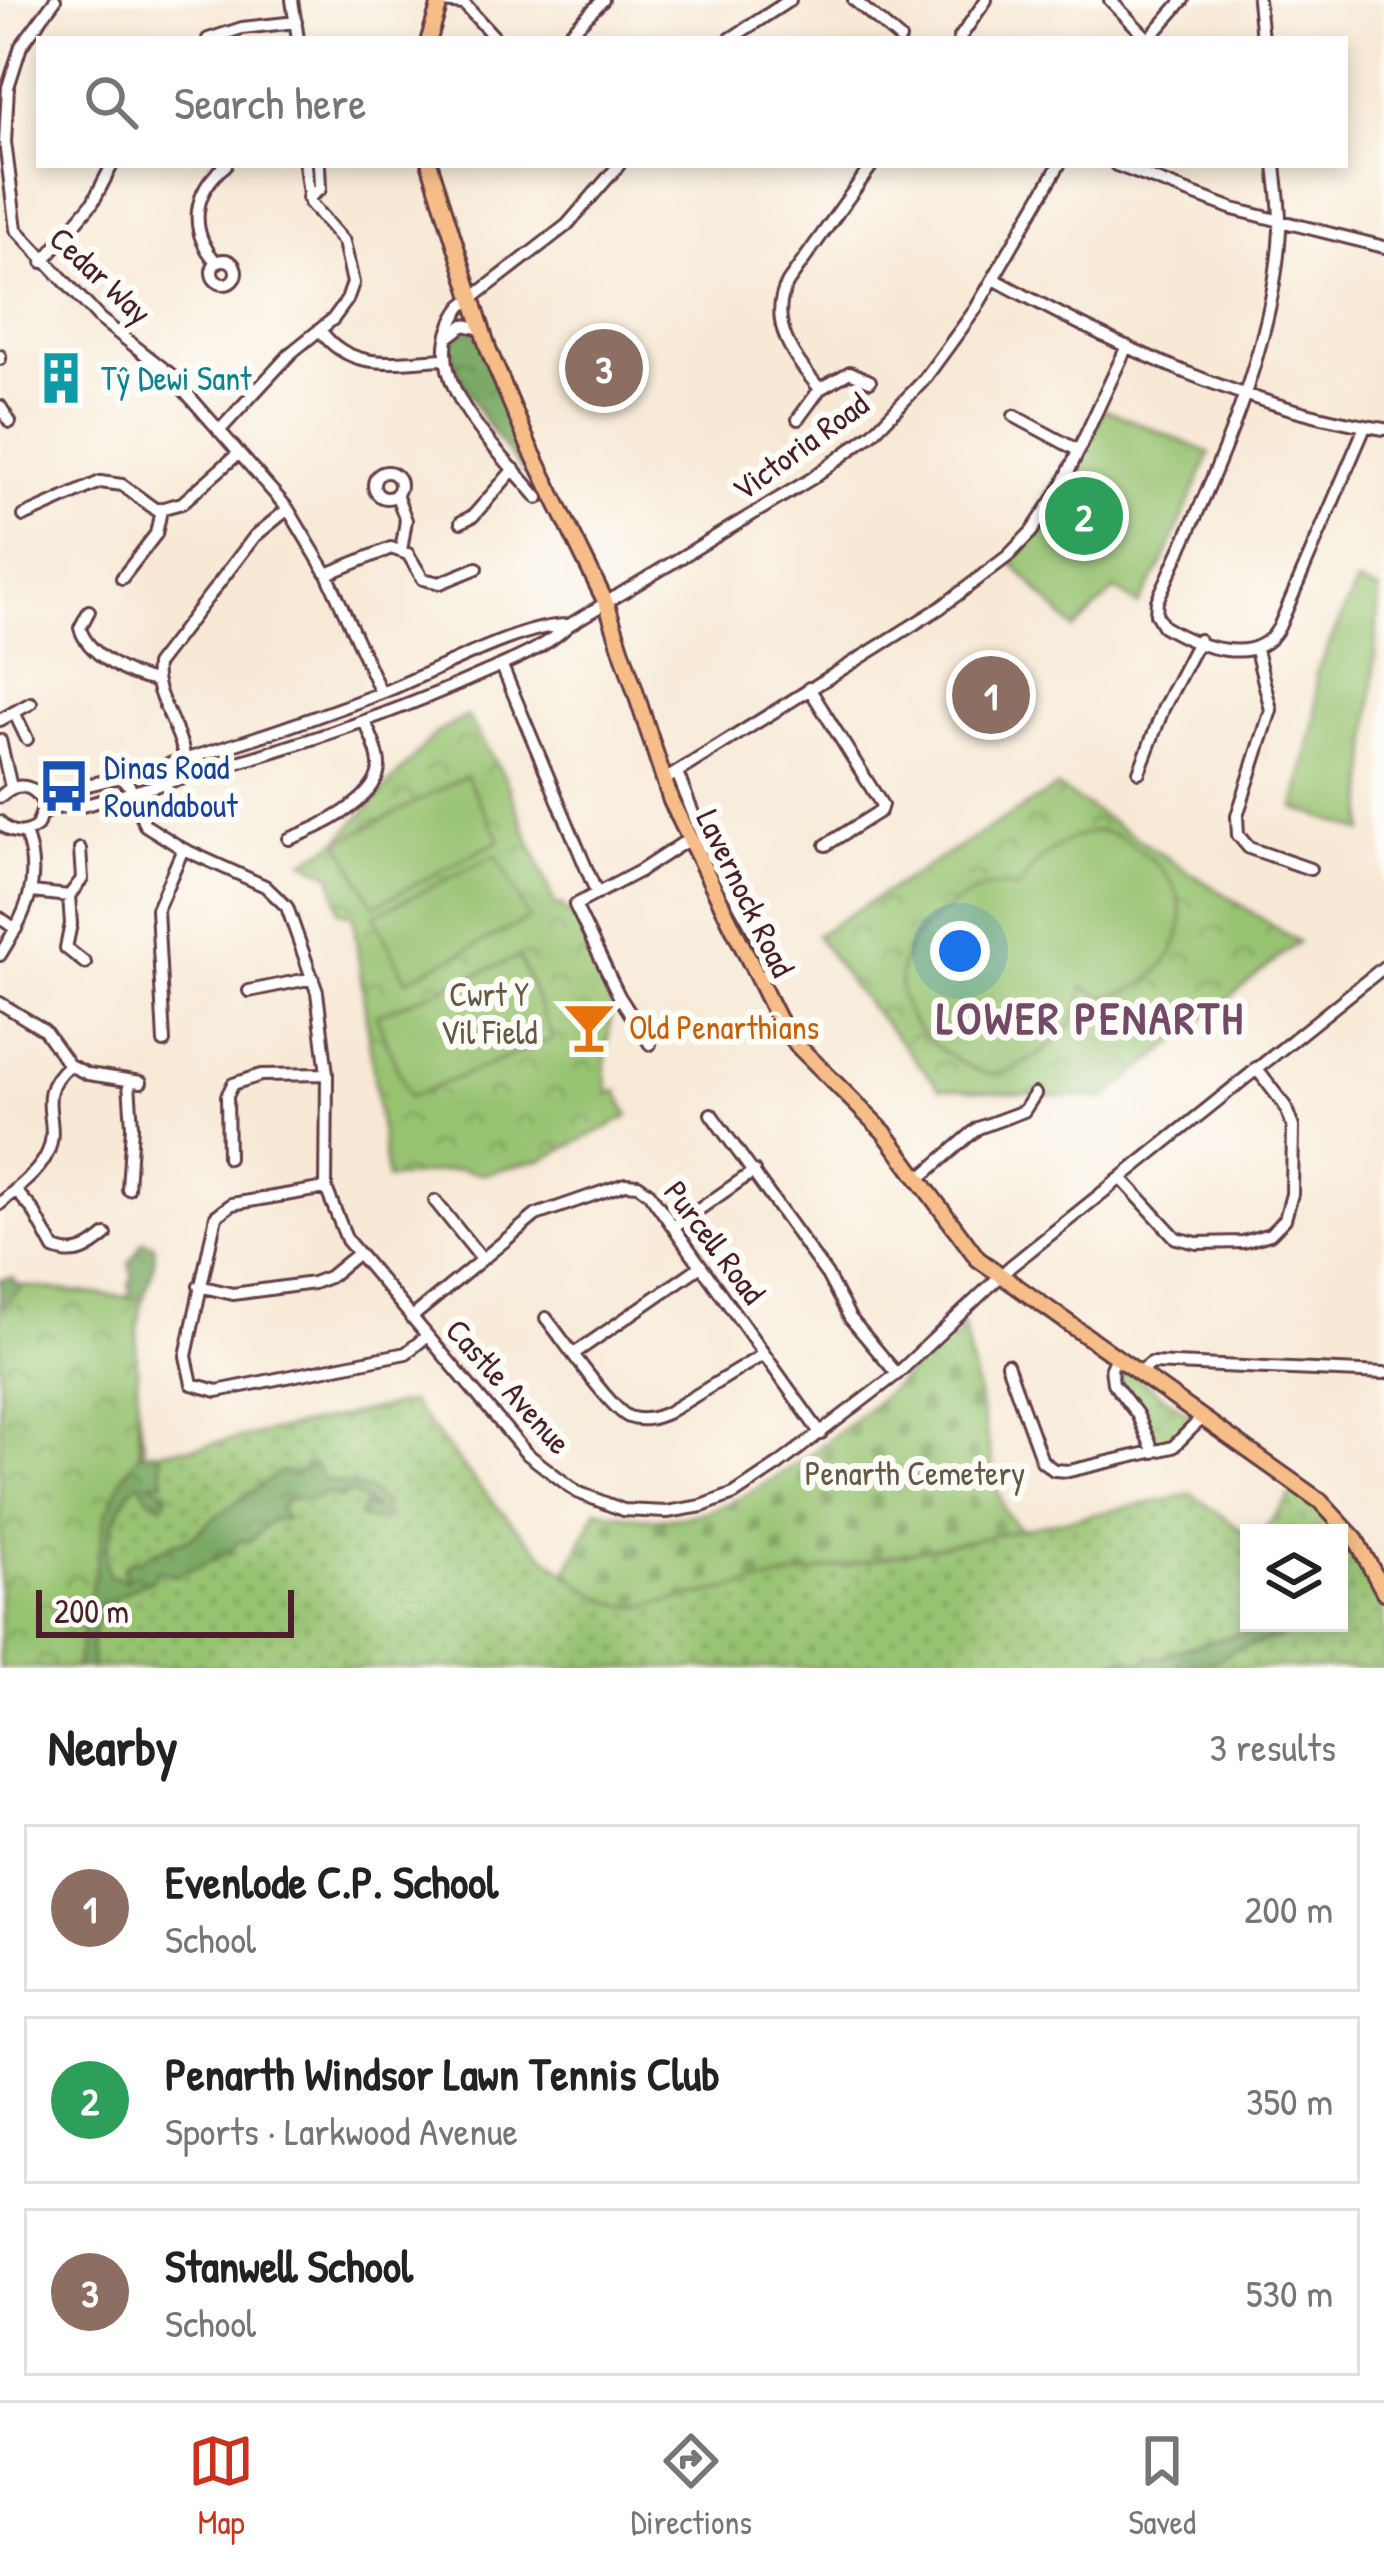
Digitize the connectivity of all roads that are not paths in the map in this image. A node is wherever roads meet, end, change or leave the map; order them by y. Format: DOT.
graph roads {
  1 [pos="55,0"];
  2 [pos="292,0"];
  3 [pos="603,0"];
  4 [pos="790,0"];
  5 [pos="854,0"];
  6 [pos="986,0"];
  7 [pos="1110,0"];
  8 [pos="1183,0"];
  9 [pos="1258,0"];
  10 [pos="441,1"];
  11 [pos="296,22"];
  12 [pos="217,36"];
  13 [pos="298,36"];
  14 [pos="430,36"];
  15 [pos="493,36"];
  16 [pos="567,36"];
  17 [pos="735,36"];
  18 [pos="896,36"];
  19 [pos="961,36"];
  20 [pos="1145,36"];
  21 [pos="1151,36"];
  22 [pos="1262,36"];
  23 [pos="110,168"];
  24 [pos="223,168"];
  25 [pos="305,168"];
  26 [pos="319,168"];
  27 [pos="431,168"];
  28 [pos="615,168"];
  29 [pos="870,168"];
  30 [pos="1057,168"];
  31 [pos="1124,168"];
  32 [pos="1275,168"];
  33 [pos="308,198"];
  34 [pos="1280,223"];
  35 [pos="16,229"];
  36 [pos="0,236"];
  37 [pos="1384,247"];
  38 [pos="43,262"];
  39 [pos="217,262"];
  40 [pos="994,279"];
  41 [pos="472,297"];
  42 [pos="482,329"];
  43 [pos="320,330"];
  44 [pos="443,342"];
  45 [pos="1127,346"];
  46 [pos="444,359"];
  47 [pos="870,381"];
  48 [pos="820,388"];
  49 [pos="1244,393"];
  50 [pos="0,406"];
  51 [pos="1014,416"];
  52 [pos="798,418"];
  53 [pos="10,422"];
  54 [pos="1365,427"];
  55 [pos="1384,430"];
  56 [pos="219,431"];
  57 [pos="1078,451"];
  58 [pos="239,453"];
  59 [pos="514,469"];
  60 [pos="396,494"];
  61 [pos="538,498"];
  62 [pos="288,509"];
  63 [pos="161,510"];
  64 [pos="24,516"];
  65 [pos="461,522"];
  66 [pos="401,551"];
  67 [pos="477,568"];
  68 [pos="328,574"];
  69 [pos="122,578"];
  70 [pos="607,604"];
  71 [pos="89,611"];
  72 [pos="569,625"];
  73 [pos="538,628"];
  74 [pos="1199,640"];
  75 [pos="547,643"];
  76 [pos="1256,650"];
  77 [pos="504,671"];
  78 [pos="422,677"];
  79 [pos="156,681"];
  80 [pos="809,688"];
  81 [pos="381,693"];
  82 [pos="429,696"];
  83 [pos="31,703"];
  84 [pos="14,712"];
  85 [pos="0,720"];
  86 [pos="365,721"];
  87 [pos="296,723"];
  88 [pos="27,739"];
  89 [pos="0,740"];
  90 [pos="303,743"];
  91 [pos="184,757"];
  92 [pos="1139,772"];
  93 [pos="116,776"];
  94 [pos="181,778"];
  95 [pos="671,778"];
  96 [pos="11,788"];
  97 [pos="130,793"];
  98 [pos="39,794"];
  99 [pos="0,796"];
  100 [pos="44,813"];
  101 [pos="0,822"];
  102 [pos="25,832"];
  103 [pos="289,839"];
  104 [pos="689,839"];
  105 [pos="826,845"];
  106 [pos="80,849"];
  107 [pos="183,849"];
  108 [pos="1310,869"];
  109 [pos="32,892"];
  110 [pos="597,893"];
  111 [pos="69,896"];
  112 [pos="0,918"];
  113 [pos="16,929"];
  114 [pos="0,955"];
  115 [pos="85,963"];
  116 [pos="1384,968"];
  117 [pos="313,977"];
  118 [pos="757,980"];
  119 [pos="250,991"];
  120 [pos="0,1003"];
  121 [pos="164,1042"];
  122 [pos="650,1044"];
  123 [pos="68,1065"];
  124 [pos="1256,1068"];
  125 [pos="327,1073"];
  126 [pos="1034,1094"];
  127 [pos="711,1114"];
  128 [pos="228,1158"];
  129 [pos="754,1172"];
  130 [pos="920,1178"];
  131 [pos="1121,1178"];
  132 [pos="326,1188"];
  133 [pos="15,1190"];
  134 [pos="128,1190"];
  135 [pos="435,1202"];
  136 [pos="0,1204"];
  137 [pos="674,1227"];
  138 [pos="106,1234"];
  139 [pos="357,1254"];
  140 [pos="481,1258"];
  141 [pos="701,1266"];
  142 [pos="1000,1276"];
  143 [pos="199,1286"];
  144 [pos="411,1318"];
  145 [pos="546,1318"];
  146 [pos="427,1336"];
  147 [pos="575,1353"];
  148 [pos="764,1354"];
  149 [pos="1116,1357"];
  150 [pos="1007,1364"];
  151 [pos="1138,1372"];
  152 [pos="1384,1373"];
  153 [pos="897,1374"];
  154 [pos="1202,1418"];
  155 [pos="821,1434"];
  156 [pos="1154,1451"];
  157 [pos="1384,1592"];
  1 -- 35 [label="street, Cedar Way"];
  2 -- 11 [label="street"];
  3 -- 16 [label="street"];
  4 -- 17 [label="street"];
  5 -- 18 [label="street"];
  6 -- 19 [label="street"];
  7 -- 20 [label="street"];
  8 -- 21 [label="street"];
  9 -- 22 [label="street"];
  10 -- 14 [label="main road"];
  10 -- 15 [label="street"];
  11 -- 12 [label="street"];
  11 -- 13 [label="street"];
  23 -- 38 [label="street"];
  24 -- 39 [label="street"];
  25 -- 33 [label="street"];
  26 -- 33 [label="street"];
  27 -- 41 [label="main road, Lavernock Road"];
  28 -- 41 [label="street"];
  29 -- 48 [label="street"];
  30 -- 40 [label="street, Victoria Road"];
  31 -- 34 [label="street"];
  32 -- 34 [label="street"];
  33 -- 43 [label="street"];
  34 -- 37 [label="street"];
  34 -- 49 [label="street"];
  35 -- 36 [label="street"];
  35 -- 38 [label="street, Cedar Way"];
  38 -- 56 [label="street, Cedar Way"];
  40 -- 45 [label="street"];
  40 -- 70 [label="street, Victoria Road"];
  41 -- 42 [label="main road, Lavernock Road"];
  41 -- 44 [label="street"];
  42 -- 44 [label="street"];
  42 -- 70 [label="main road, Lavernock Road"];
  43 -- 46 [label="street"];
  43 -- 56 [label="street"];
  44 -- 46 [label="street"];
  45 -- 49 [label="street"];
  45 -- 57 [label="street"];
  46 -- 59 [label="street"];
  47 -- 48 [label="street"];
  48 -- 52 [label="street"];
  49 -- 54 [label="street"];
  49 -- 74 [label="street"];
  50 -- 53 [label="street"];
  51 -- 57 [label="street"];
  54 -- 55 [label="street"];
  54 -- 76 [label="street"];
  56 -- 58 [label="street, Cedar Way"];
  57 -- 80 [label="street"];
  58 -- 62 [label="street, Cedar Way"];
  58 -- 63 [label="street"];
  59 -- 61 [label="street"];
  59 -- 65 [label="street"];
  60 -- 66 [label="street"];
  62 -- 68 [label="street, Cedar Way"];
  62 -- 79 [label="street"];
  63 -- 64 [label="street"];
  63 -- 69 [label="street"];
  66 -- 67 [label="street"];
  66 -- 68 [label="street"];
  68 -- 81 [label="street, Cedar Way"];
  70 -- 72 [label="street, Victoria Road"];
  70 -- 95 [label="main road, Lavernock Road"];
  71 -- 79 [label="street"];
  72 -- 73 [label="street"];
  72 -- 75 [label="street"];
  73 -- 75 [label="street"];
  73 -- 78 [label="street"];
  74 -- 76 [label="street"];
  74 -- 92 [label="street"];
  75 -- 82 [label="street"];
  76 -- 108 [label="street"];
  77 -- 110 [label="street"];
  78 -- 81 [label="street"];
  78 -- 82 [label="street"];
  79 -- 91 [label="street"];
  80 -- 95 [label="street"];
  80 -- 105 [label="street"];
  81 -- 87 [label="street"];
  82 -- 86 [label="street"];
  83 -- 84 [label="street"];
  84 -- 85 [label="street"];
  84 -- 88 [label="street"];
  86 -- 90 [label="street"];
  86 -- 103 [label="street"];
  87 -- 90 [label="street"];
  87 -- 91 [label="street"];
  89 -- 96 [label="street"];
  90 -- 94 [label="street"];
  91 -- 93 [label="street"];
  91 -- 94 [label="street"];
  93 -- 97 [label="street"];
  93 -- 98 [label="street"];
  94 -- 97 [label="street"];
  95 -- 104 [label="main road, Lavernock Road"];
  95 -- 118 [label="street"];
  96 -- 98 [label="street"];
  96 -- 99 [label="street"];
  97 -- 100 [label="street"];
  97 -- 107 [label="street"];
  98 -- 100 [label="street"];
  100 -- 102 [label="street"];
  101 -- 102 [label="street"];
  102 -- 109 [label="street"];
  104 -- 110 [label="street"];
  104 -- 118 [label="main road, Lavernock Road"];
  106 -- 111 [label="street"];
  107 -- 117 [label="street"];
  107 -- 121 [label="street"];
  109 -- 111 [label="street"];
  109 -- 113 [label="street"];
  110 -- 122 [label="street"];
  111 -- 115 [label="street"];
  112 -- 113 [label="street"];
  113 -- 114 [label="street"];
  116 -- 124 [label="street, Castle Avenue"];
  117 -- 119 [label="street"];
  117 -- 125 [label="street"];
  118 -- 130 [label="main road, Lavernock Road"];
  120 -- 123 [label="street"];
  123 -- 133 [label="street"];
  123 -- 134 [label="street"];
  124 -- 131 [label="street, Castle Avenue"];
  124 -- 131 [label="street"];
  125 -- 128 [label="street"];
  125 -- 132 [label="street"];
  126 -- 130 [label="street"];
  127 -- 129 [label="street"];
  129 -- 137 [label="street"];
  129 -- 153 [label="street"];
  130 -- 142 [label="main road, Lavernock Road"];
  131 -- 142 [label="street, Castle Avenue"];
  132 -- 139 [label="street, Castle Avenue"];
  132 -- 143 [label="street"];
  133 -- 136 [label="street"];
  133 -- 138 [label="street"];
  135 -- 140 [label="street"];
  137 -- 140 [label="street, Purcell Road"];
  137 -- 141 [label="street, Purcell Road"];
  139 -- 143 [label="street"];
  139 -- 144 [label="street, Castle Avenue"];
  140 -- 144 [label="street, Purcell Road"];
  141 -- 147 [label="street"];
  141 -- 148 [label="street, Purcell Road"];
  142 -- 149 [label="main road, Lavernock Road"];
  142 -- 153 [label="street, Castle Avenue"];
  143 -- 146 [label="street"];
  144 -- 146 [label="street, Castle Avenue"];
  145 -- 147 [label="street"];
  146 -- 155 [label="street, Castle Avenue"];
  147 -- 148 [label="street"];
  148 -- 155 [label="street, Purcell Road"];
  149 -- 151 [label="main road, Lavernock Road"];
  149 -- 156 [label="street"];
  150 -- 156 [label="street"];
  151 -- 152 [label="street"];
  151 -- 154 [label="main road, Lavernock Road"];
  153 -- 155 [label="street, Castle Avenue"];
  154 -- 156 [label="street"];
  154 -- 157 [label="main road, Lavernock Road"];
}
